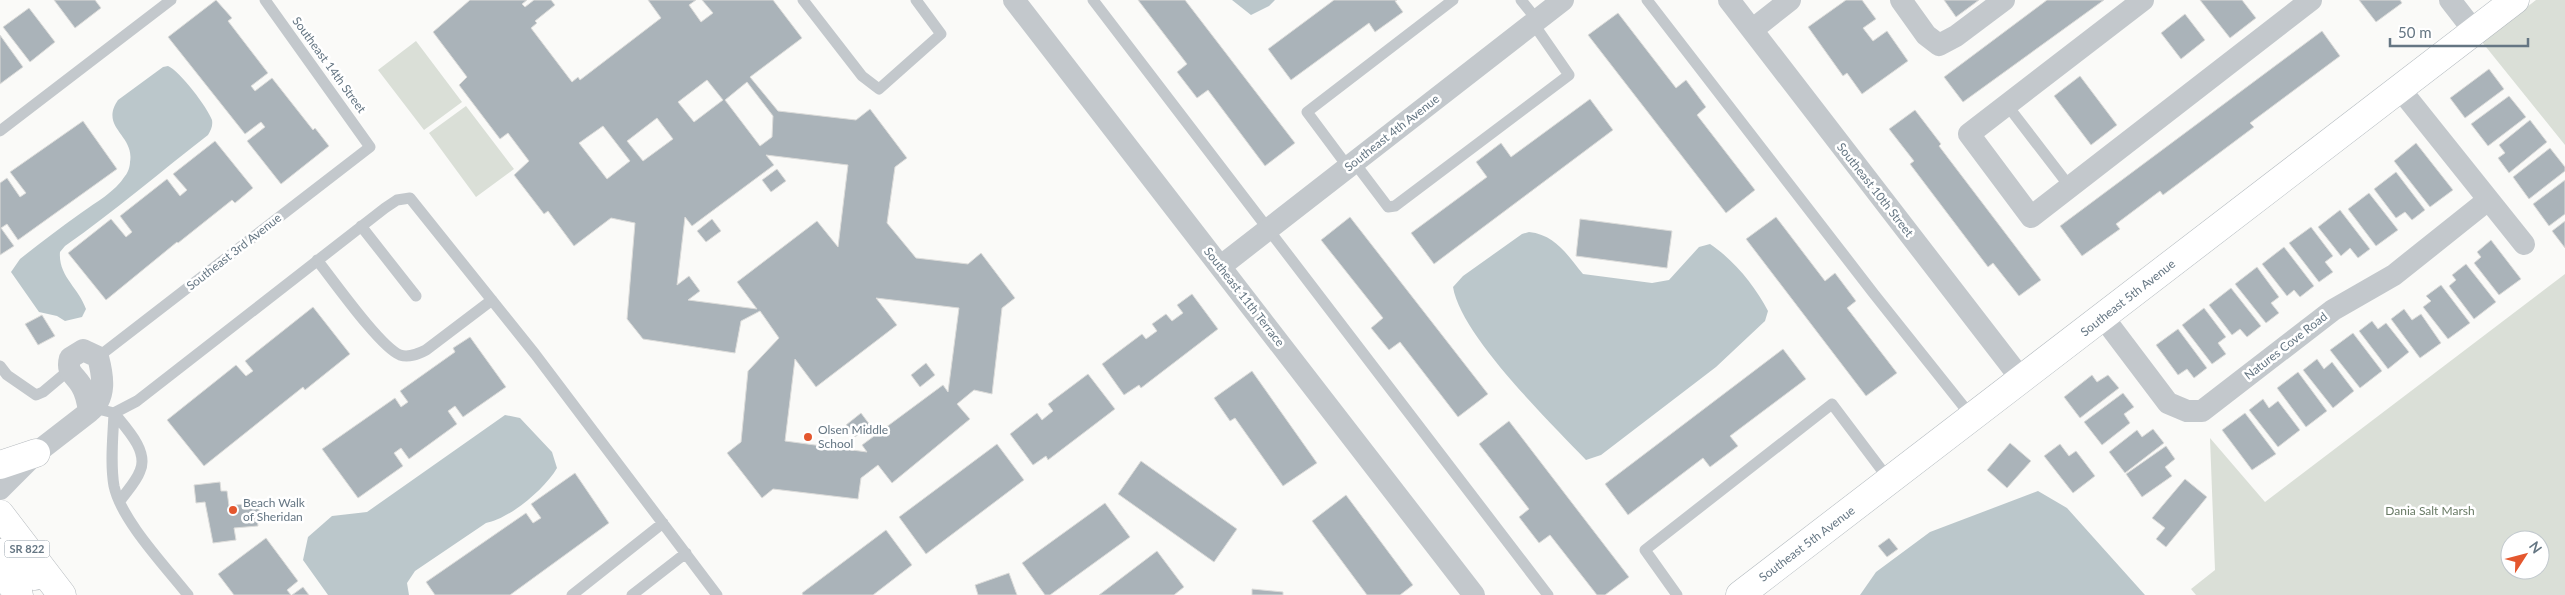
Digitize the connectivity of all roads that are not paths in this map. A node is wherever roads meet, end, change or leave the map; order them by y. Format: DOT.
graph roads {
  1 [pos="171,0"];
  2 [pos="265,0"];
  3 [pos="803,0"];
  4 [pos="916,0"];
  5 [pos="1014,0"];
  6 [pos="1093,0"];
  7 [pos="1453,0"];
  8 [pos="1521,0"];
  9 [pos="1563,0"];
  10 [pos="1647,0"];
  11 [pos="1728,0"];
  12 [pos="1790,0"];
  13 [pos="1901,0"];
  14 [pos="2004,0"];
  15 [pos="2143,0"];
  16 [pos="2311,0"];
  17 [pos="2450,0"];
  18 [pos="2514,0"];
  19 [pos="1535,22"];
  20 [pos="1752,30"];
  21 [pos="2474,32"];
  22 [pos="2400,89"];
  23 [pos="2006,105"];
  24 [pos="0,131"];
  25 [pos="370,147"];
  26 [pos="1351,165"];
  27 [pos="2070,188"];
  28 [pos="2488,200"];
  29 [pos="361,226"];
  30 [pos="1268,229"];
  31 [pos="2524,244"];
  32 [pos="317,260"];
  33 [pos="1221,266"];
  34 [pos="416,296"];
  35 [pos="492,300"];
  36 [pos="2103,317"];
  37 [pos="98,357"];
  38 [pos="0,366"];
  39 [pos="68,371"];
  40 [pos="2022,380"];
  41 [pos="99,411"];
  42 [pos="1972,417"];
  43 [pos="36,453"];
  44 [pos="0,465"];
  45 [pos="1890,481"];
  46 [pos="0,489"];
  47 [pos="120,501"];
  48 [pos="0,514"];
  49 [pos="663,523"];
  50 [pos="0,553"];
  51 [pos="686,553"];
  52 [pos="0,570"];
  53 [pos="577,593"];
  54 [pos="19,595"];
  55 [pos="49,595"];
  56 [pos="62,595"];
  57 [pos="188,595"];
  58 [pos="632,595"];
  59 [pos="717,595"];
  60 [pos="1474,595"];
  61 [pos="1548,595"];
  62 [pos="1677,595"];
  63 [pos="1740,595"];
  1 -- 24 [label="lane"];
  2 -- 25 [label="lane, Southeast 14th Street"];
  3 -- 4 [label="lane"];
  5 -- 33 [label="street, Southeast 11th Terrace"];
  6 -- 30 [label="lane"];
  7 -- 26 [label="lane"];
  8 -- 19 [label="lane"];
  9 -- 19 [label="street, Southeast 4th Avenue"];
  10 -- 42 [label="lane"];
  11 -- 20 [label="street, Southeast 10th Street"];
  12 -- 20 [label="street"];
  13 -- 14 [label="street"];
  15 -- 23 [label="street"];
  16 -- 27 [label="street"];
  17 -- 21 [label="street"];
  18 -- 21 [label="street, Southeast 5th Avenue"];
  19 -- 26 [label="street, Southeast 4th Avenue"];
  19 -- 26 [label="lane"];
  20 -- 40 [label="street, Southeast 10th Street"];
  21 -- 22 [label="street, Southeast 5th Avenue"];
  22 -- 28 [label="street"];
  22 -- 36 [label="street, Southeast 5th Avenue"];
  23 -- 27 [label="lane"];
  23 -- 27 [label="street"];
  25 -- 37 [label="lane, Southeast 3rd Avenue"];
  26 -- 30 [label="street, Southeast 4th Avenue"];
  28 -- 31 [label="street"];
  28 -- 36 [label="street, Natures Cove Road"];
  29 -- 32 [label="lane"];
  29 -- 34 [label="lane"];
  29 -- 35 [label="lane"];
  30 -- 33 [label="street, Southeast 4th Avenue"];
  30 -- 61 [label="lane"];
  32 -- 35 [label="lane"];
  32 -- 41 [label="lane"];
  33 -- 60 [label="street, Southeast 11th Terrace"];
  35 -- 49 [label="lane"];
  36 -- 40 [label="street, Southeast 5th Avenue"];
  37 -- 39 [label="street"];
  37 -- 41 [label="street"];
  38 -- 39 [label="lane"];
  39 -- 41 [label="street"];
  40 -- 42 [label="street, Southeast 5th Avenue"];
  41 -- 43 [label="street"];
  41 -- 47 [label="lane"];
  41 -- 47 [label="lane"];
  42 -- 45 [label="street, Southeast 5th Avenue"];
  43 -- 44 [label="street"];
  43 -- 46 [label="street"];
  45 -- 62 [label="lane"];
  45 -- 63 [label="street, Southeast 5th Avenue"];
  47 -- 57 [label="lane"];
  48 -- 56 [label="street, SR 822"];
  49 -- 51 [label="lane"];
  49 -- 53 [label="lane"];
  50 -- 55 [label="street"];
  51 -- 58 [label="lane"];
  51 -- 59 [label="lane"];
  52 -- 54 [label="street, SR 822"];
}
